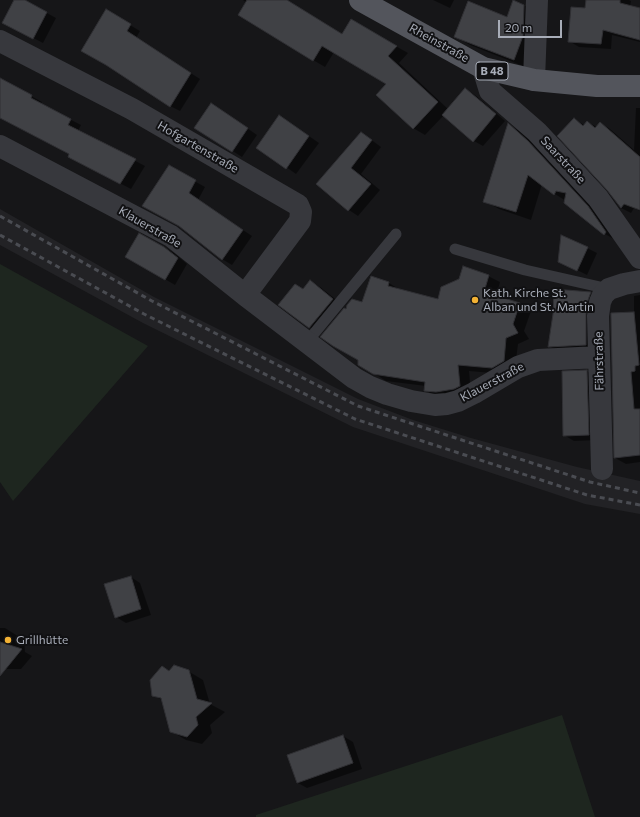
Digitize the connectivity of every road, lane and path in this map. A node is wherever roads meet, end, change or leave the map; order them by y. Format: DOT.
graph roads {
  1 [pos="360,0"];
  2 [pos="538,0"];
  3 [pos="0,41"];
  4 [pos="483,68"];
  5 [pos="534,80"];
  6 [pos="640,86"];
  7 [pos="0,146"];
  8 [pos="396,234"];
  9 [pos="455,249"];
  10 [pos="640,258"];
  11 [pos="640,281"];
  12 [pos="609,289"];
  13 [pos="245,295"];
  14 [pos="307,342"];
  15 [pos="599,357"];
  16 [pos="602,469"];
  1 -- 4 [label="main road, Rheinstraße / B 48"];
  2 -- 5 [label="street"];
  3 -- 13 [label="street, Hofgartenstraße"];
  4 -- 5 [label="main road, Rheinstraße / B 48"];
  4 -- 10 [label="street, Saarstraße"];
  5 -- 6 [label="main road, Rheinstraße / B 48"];
  7 -- 13 [label="street, Klauerstraße"];
  8 -- 14 [label="lane"];
  9 -- 12 [label="lane"];
  11 -- 12 [label="street"];
  12 -- 15 [label="street, Fährstraße"];
  13 -- 14 [label="street, Klauerstraße"];
  14 -- 15 [label="street, Klauerstraße"];
  15 -- 16 [label="street, Fährstraße"];
}
